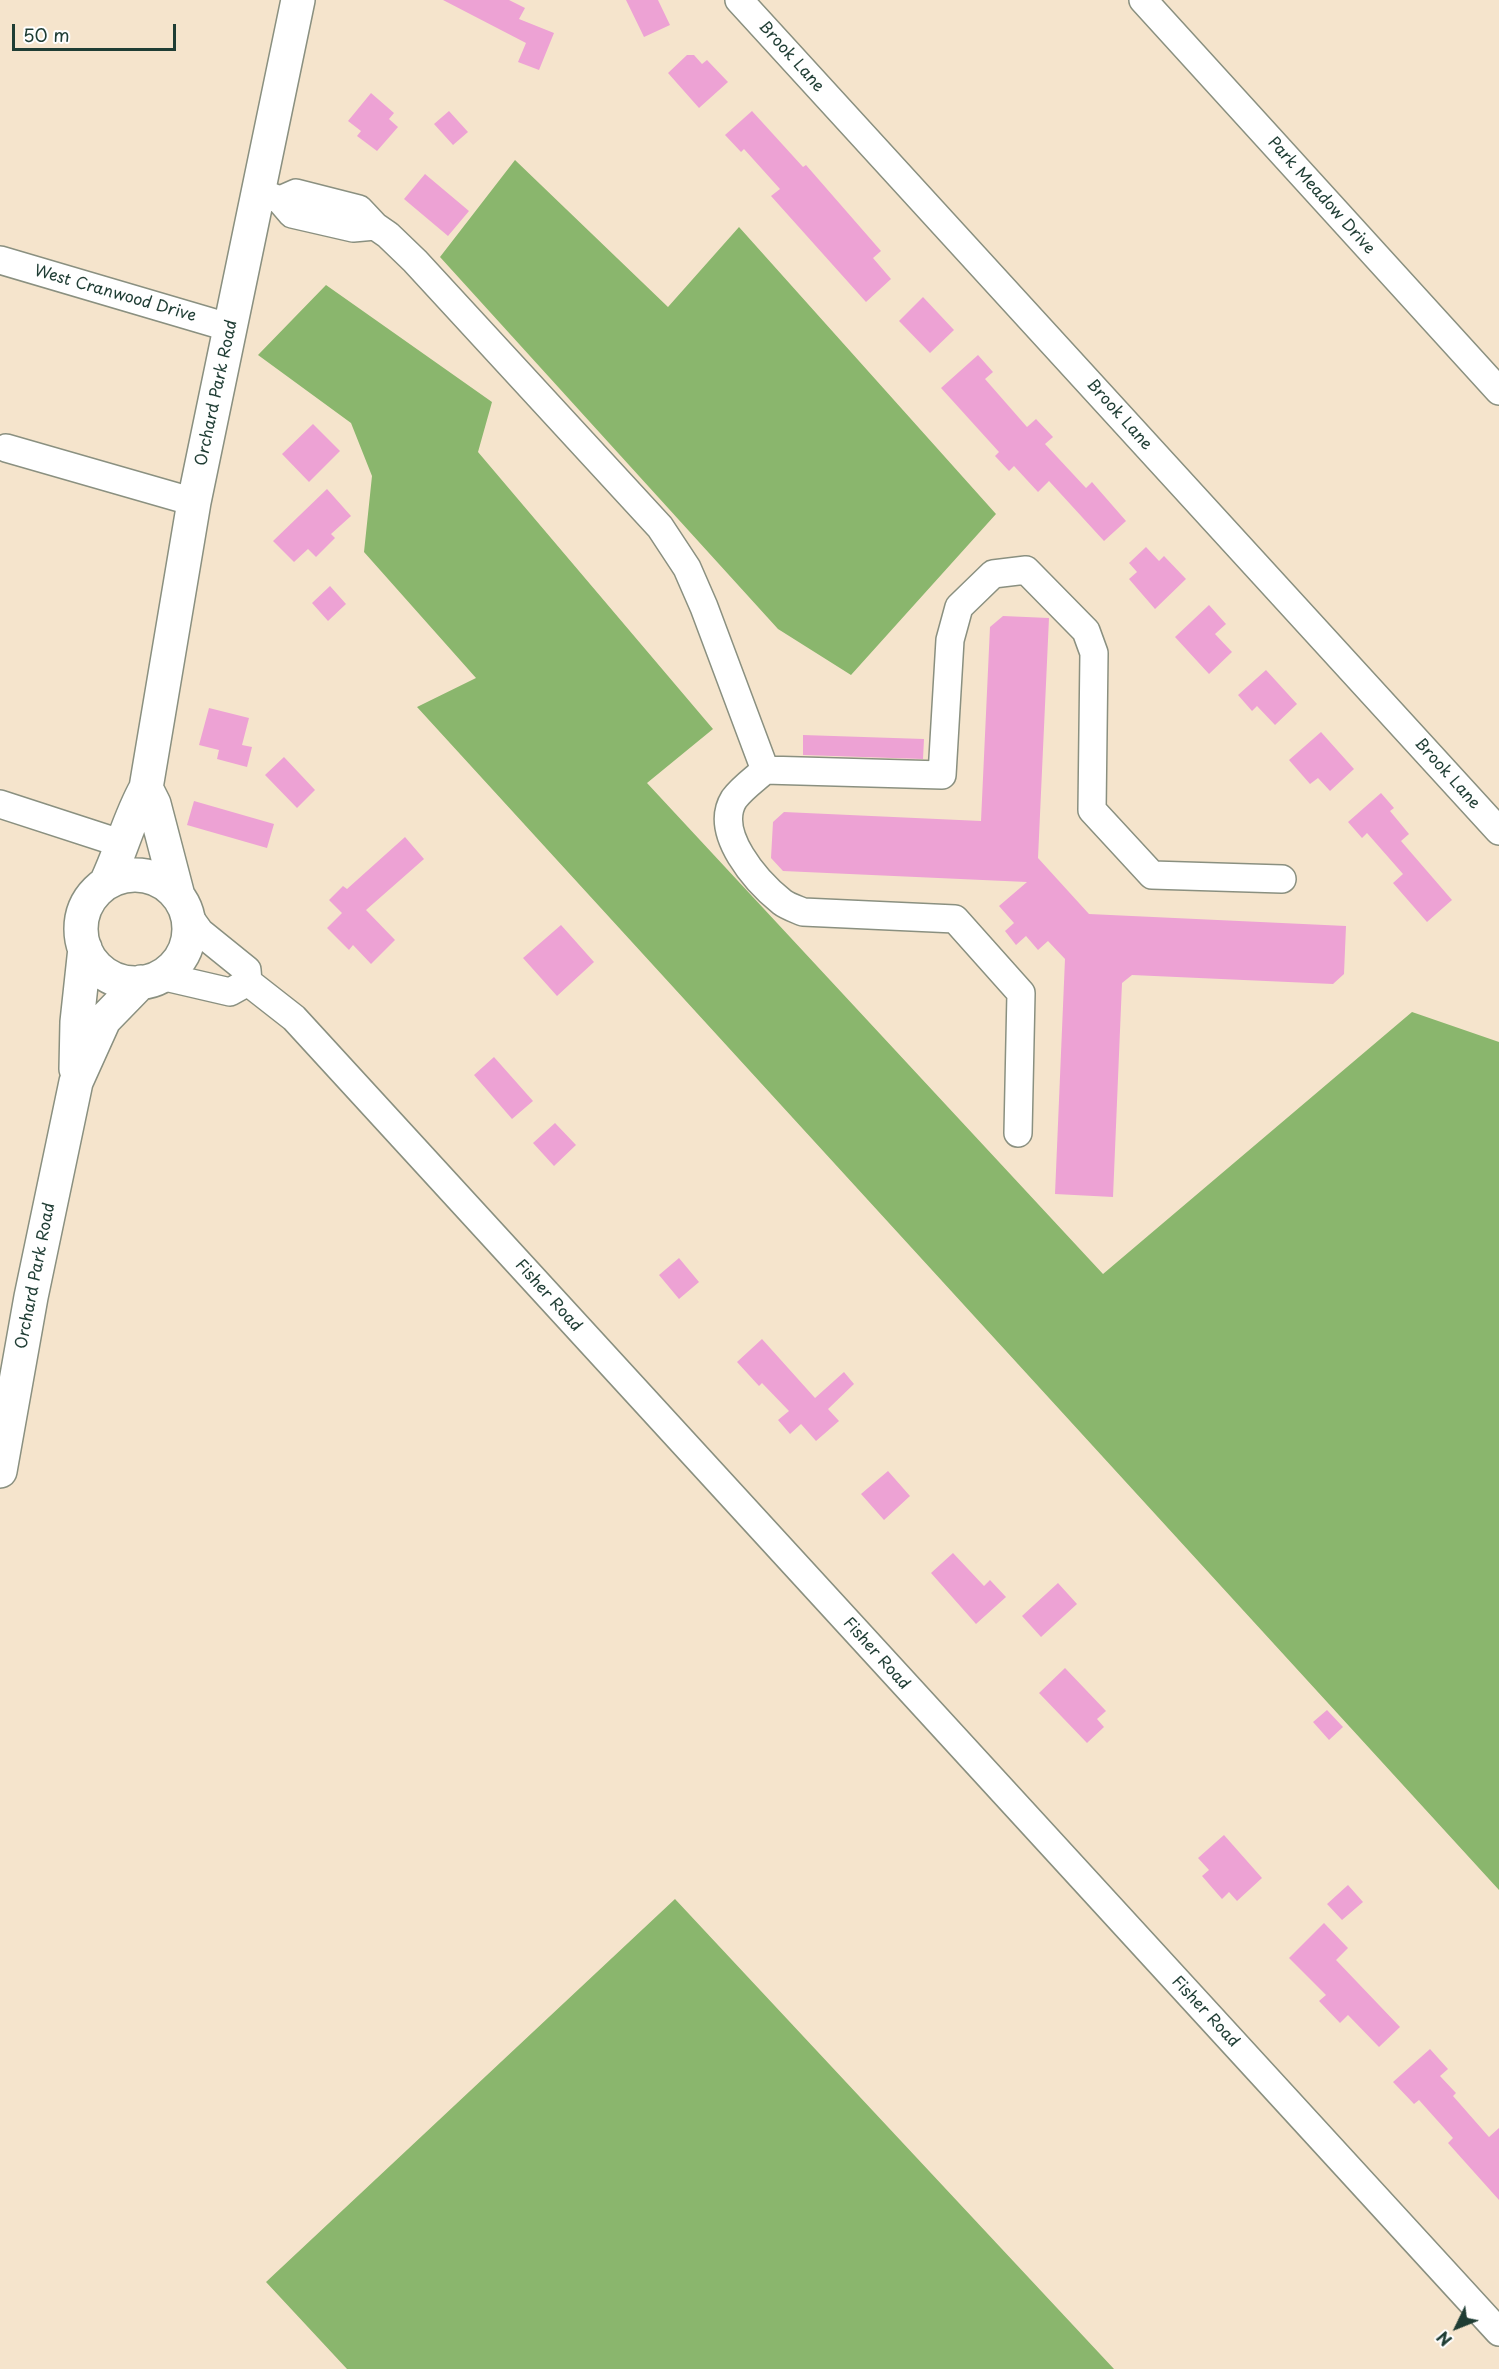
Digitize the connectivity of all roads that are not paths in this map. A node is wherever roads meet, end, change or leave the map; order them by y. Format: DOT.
graph roads {
  1 [pos="298,0"];
  2 [pos="739,0"];
  3 [pos="1143,0"];
  4 [pos="270,196"];
  5 [pos="0,260"];
  6 [pos="231,328"];
  7 [pos="1499,391"];
  8 [pos="6,448"];
  9 [pos="194,502"];
  10 [pos="765,770"];
  11 [pos="146,788"];
  12 [pos="0,804"];
  13 [pos="1499,831"];
  14 [pos="123,844"];
  15 [pos="1282,879"];
  16 [pos="106,883"];
  17 [pos="182,905"];
  18 [pos="85,948"];
  19 [pos="151,979"];
  20 [pos="248,982"];
  21 [pos="76,1082"];
  22 [pos="1018,1133"];
  23 [pos="0,1471"];
  24 [pos="1499,2332"];
  1 -- 4 [label="main road, Orchard Park Road"];
  2 -- 13 [label="street, Brook Lane"];
  3 -- 7 [label="street, Park Meadow Drive"];
  4 -- 6 [label="main road, Orchard Park Road"];
  4 -- 10 [label="street"];
  5 -- 6 [label="street, West Cranwood Drive"];
  6 -- 9 [label="main road, Orchard Park Road"];
  8 -- 9 [label="street"];
  9 -- 11 [label="main road, Orchard Park Road"];
  10 -- 15 [label="street"];
  10 -- 22 [label="street"];
  11 -- 14 [label="main road, Orchard Park Road"];
  11 -- 17 [label="main road"];
  12 -- 14 [label="street"];
  14 -- 16 [label="main road, Orchard Park Road"];
  16 -- 17 [label="main road"];
  16 -- 18 [label="main road"];
  17 -- 19 [label="main road"];
  17 -- 20 [label="street, Fisher Road"];
  18 -- 19 [label="main road"];
  18 -- 21 [label="main road, Orchard Park Road"];
  19 -- 20 [label="street"];
  19 -- 21 [label="main road, Orchard Park Road"];
  20 -- 24 [label="street, Fisher Road"];
  21 -- 23 [label="main road, Orchard Park Road"];
}
